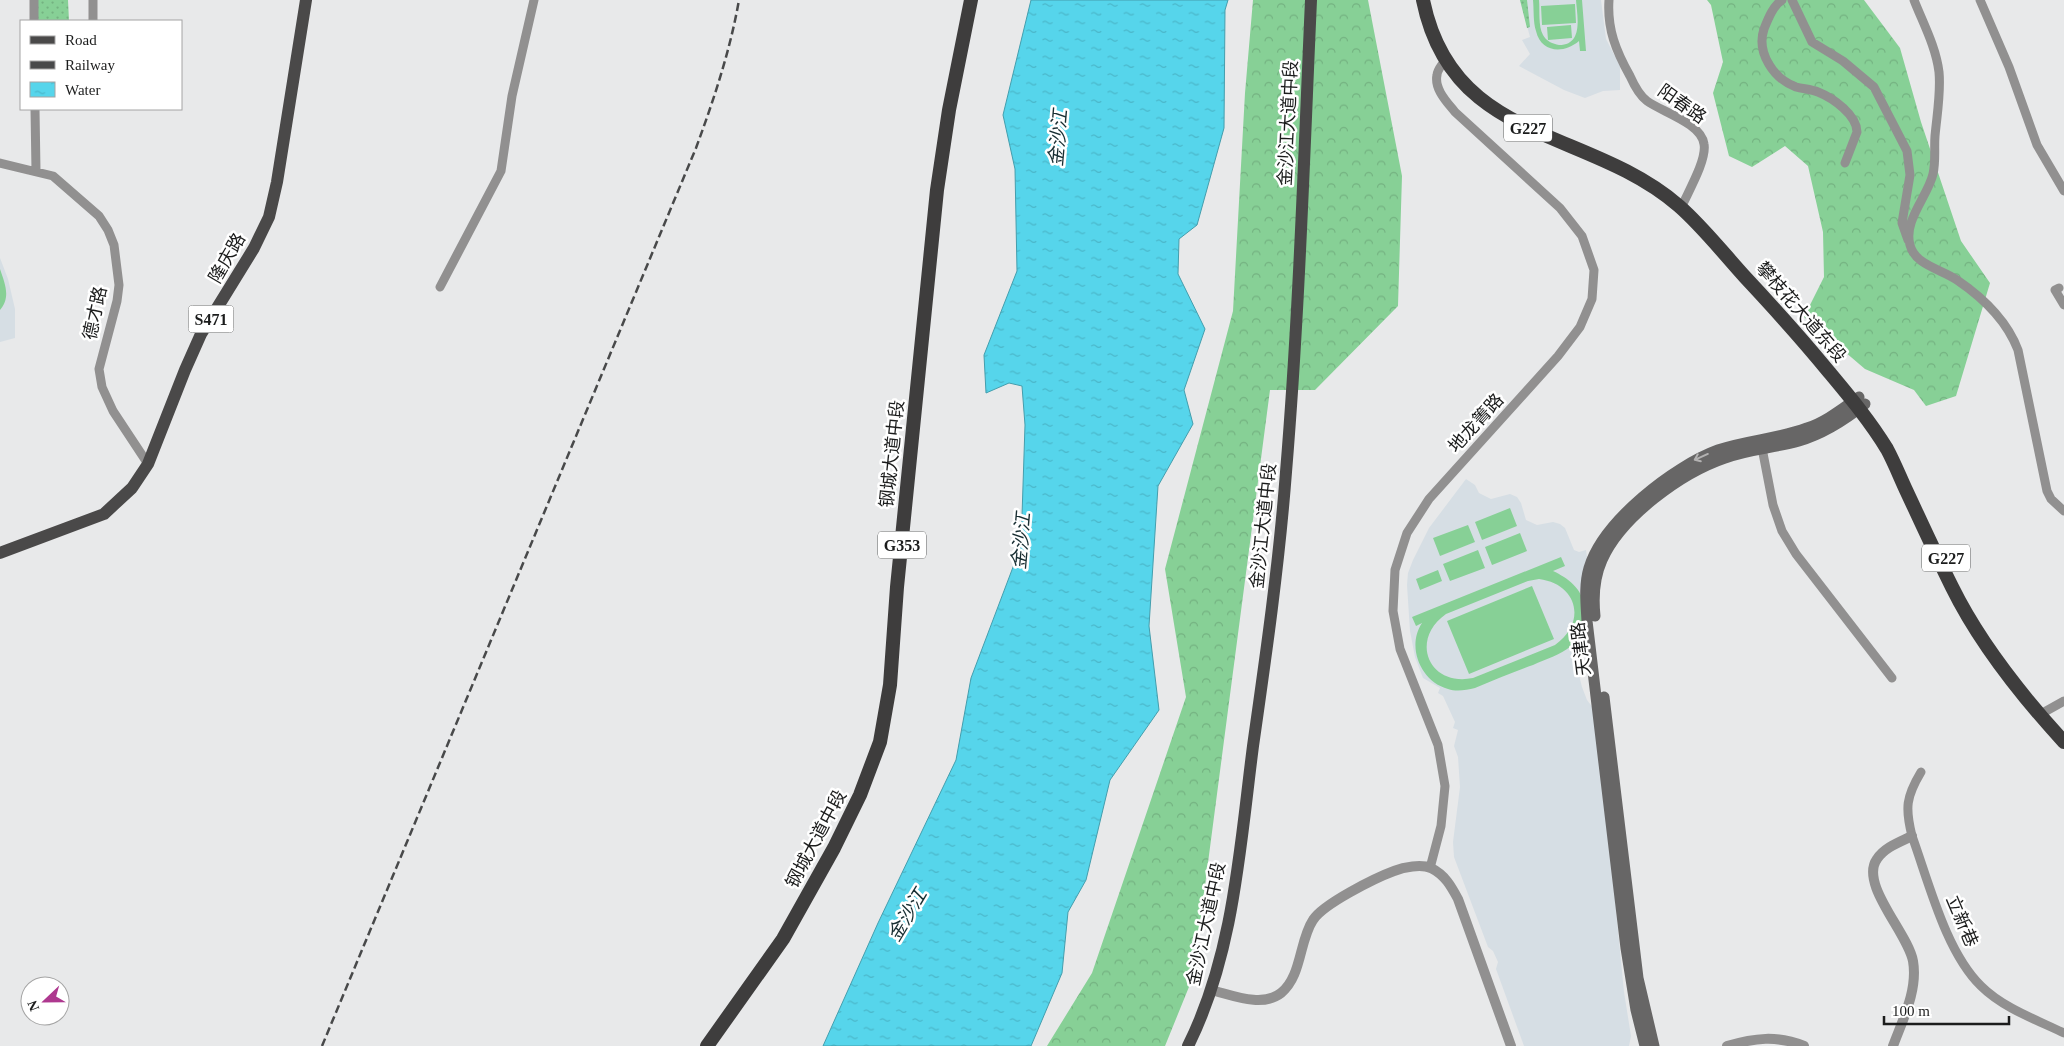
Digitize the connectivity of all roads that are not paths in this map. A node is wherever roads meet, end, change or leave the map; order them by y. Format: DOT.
graph roads {
  1 [pos="34,0"];
  2 [pos="92,0"];
  3 [pos="306,0"];
  4 [pos="534,0"];
  5 [pos="971,0"];
  6 [pos="1312,0"];
  7 [pos="1423,0"];
  8 [pos="1429,0"];
  9 [pos="1609,0"];
  10 [pos="1782,0"];
  11 [pos="1792,0"];
  12 [pos="1914,0"];
  13 [pos="1980,0"];
  14 [pos="34,20"];
  15 [pos="93,20"];
  16 [pos="1445,60"];
  17 [pos="35,110"];
  18 [pos="0,163"];
  19 [pos="1845,163"];
  20 [pos="36,171"];
  21 [pos="2064,191"];
  22 [pos="1683,205"];
  23 [pos="1909,243"];
  24 [pos="440,287"];
  25 [pos="2059,288"];
  26 [pos="2064,305"];
  27 [pos="1859,403"];
  28 [pos="1762,448"];
  29 [pos="148,464"];
  30 [pos="2064,511"];
  31 [pos="0,553"];
  32 [pos="1892,678"];
  33 [pos="2064,701"];
  34 [pos="2043,713"];
  35 [pos="2064,730"];
  36 [pos="2064,742"];
  37 [pos="1921,772"];
  38 [pos="1912,836"];
  39 [pos="1430,868"];
  40 [pos="1211,990"];
  41 [pos="2064,1034"];
  42 [pos="707,1046"];
  43 [pos="1188,1046"];
  44 [pos="1511,1046"];
  45 [pos="1645,1046"];
  46 [pos="1654,1046"];
  47 [pos="1727,1046"];
  48 [pos="1804,1046"];
  49 [pos="1893,1046"];
  1 -- 14 [label="street"];
  2 -- 15 [label="street"];
  3 -- 29 [label="main road, 隆庆路 / S471"];
  4 -- 24 [label="street"];
  5 -- 42 [label="highway, 钢城大道中段 / G353"];
  6 -- 40 [label="main road, 金沙江大道中段"];
  7 -- 16 [label="highway, 攀枝花大道东段 / G227"];
  8 -- 22 [label="highway, 攀枝花大道东段 / G227"];
  9 -- 22 [label="street, 阳春路"];
  10 -- 19 [label="street"];
  11 -- 23 [label="street"];
  12 -- 23 [label="street"];
  13 -- 21 [label="street"];
  16 -- 22 [label="highway, 攀枝花大道东段 / G227"];
  16 -- 39 [label="street, 地龙箐路"];
  17 -- 20 [label="street"];
  18 -- 20 [label="street, 德才路"];
  20 -- 29 [label="street, 德才路"];
  22 -- 27 [label="highway, 攀枝花大道东段 / G227"];
  23 -- 30 [label="street"];
  25 -- 26 [label="street"];
  27 -- 28 [label="main road, 天津路"];
  27 -- 34 [label="highway, 攀枝花大道东段 / G227"];
  27 -- 45 [label="main road, one-way"];
  28 -- 32 [label="street"];
  28 -- 46 [label="main road, 天津路"];
  29 -- 31 [label="main road, 隆庆路 / S471"];
  33 -- 34 [label="street"];
  34 -- 35 [label="highway, 攀枝花大道东段 / G227"];
  34 -- 36 [label="highway, 攀枝花大道东段 / G227"];
  37 -- 38 [label="street, 立新巷"];
  38 -- 41 [label="street, 立新巷"];
  38 -- 49 [label="street"];
  39 -- 40 [label="street"];
  39 -- 44 [label="street"];
  40 -- 43 [label="main road, 金沙江大道中段"];
  47 -- 48 [label="street"];
}
